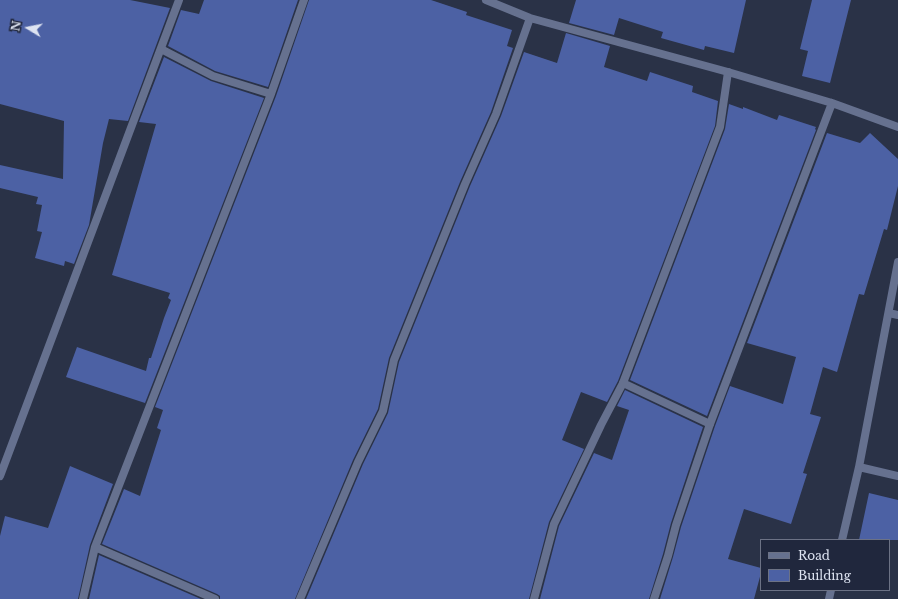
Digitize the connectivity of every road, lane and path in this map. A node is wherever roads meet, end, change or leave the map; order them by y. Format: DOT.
graph roads {
  1 [pos="179,0"];
  2 [pos="304,0"];
  3 [pos="486,0"];
  4 [pos="530,18"];
  5 [pos="161,49"];
  6 [pos="728,72"];
  7 [pos="271,94"];
  8 [pos="832,103"];
  9 [pos="898,127"];
  10 [pos="898,262"];
  11 [pos="889,313"];
  12 [pos="898,315"];
  13 [pos="623,382"];
  14 [pos="710,424"];
  15 [pos="859,467"];
  16 [pos="0,476"];
  17 [pos="898,476"];
  18 [pos="842,539"];
  19 [pos="95,547"];
  20 [pos="83,599"];
  21 [pos="215,599"];
  22 [pos="300,599"];
  23 [pos="534,599"];
  24 [pos="654,599"];
  1 -- 5 [label="street"];
  2 -- 7 [label="street"];
  3 -- 4 [label="street"];
  4 -- 6 [label="street"];
  4 -- 22 [label="street"];
  5 -- 7 [label="street"];
  5 -- 16 [label="street"];
  6 -- 8 [label="street"];
  6 -- 13 [label="street"];
  7 -- 19 [label="street"];
  8 -- 9 [label="street"];
  8 -- 14 [label="street"];
  10 -- 11 [label="street"];
  11 -- 12 [label="street"];
  11 -- 15 [label="street"];
  13 -- 14 [label="street"];
  13 -- 23 [label="street"];
  14 -- 24 [label="street"];
  15 -- 17 [label="street"];
  15 -- 18 [label="street"];
  19 -- 20 [label="street"];
  19 -- 21 [label="street"];
}
